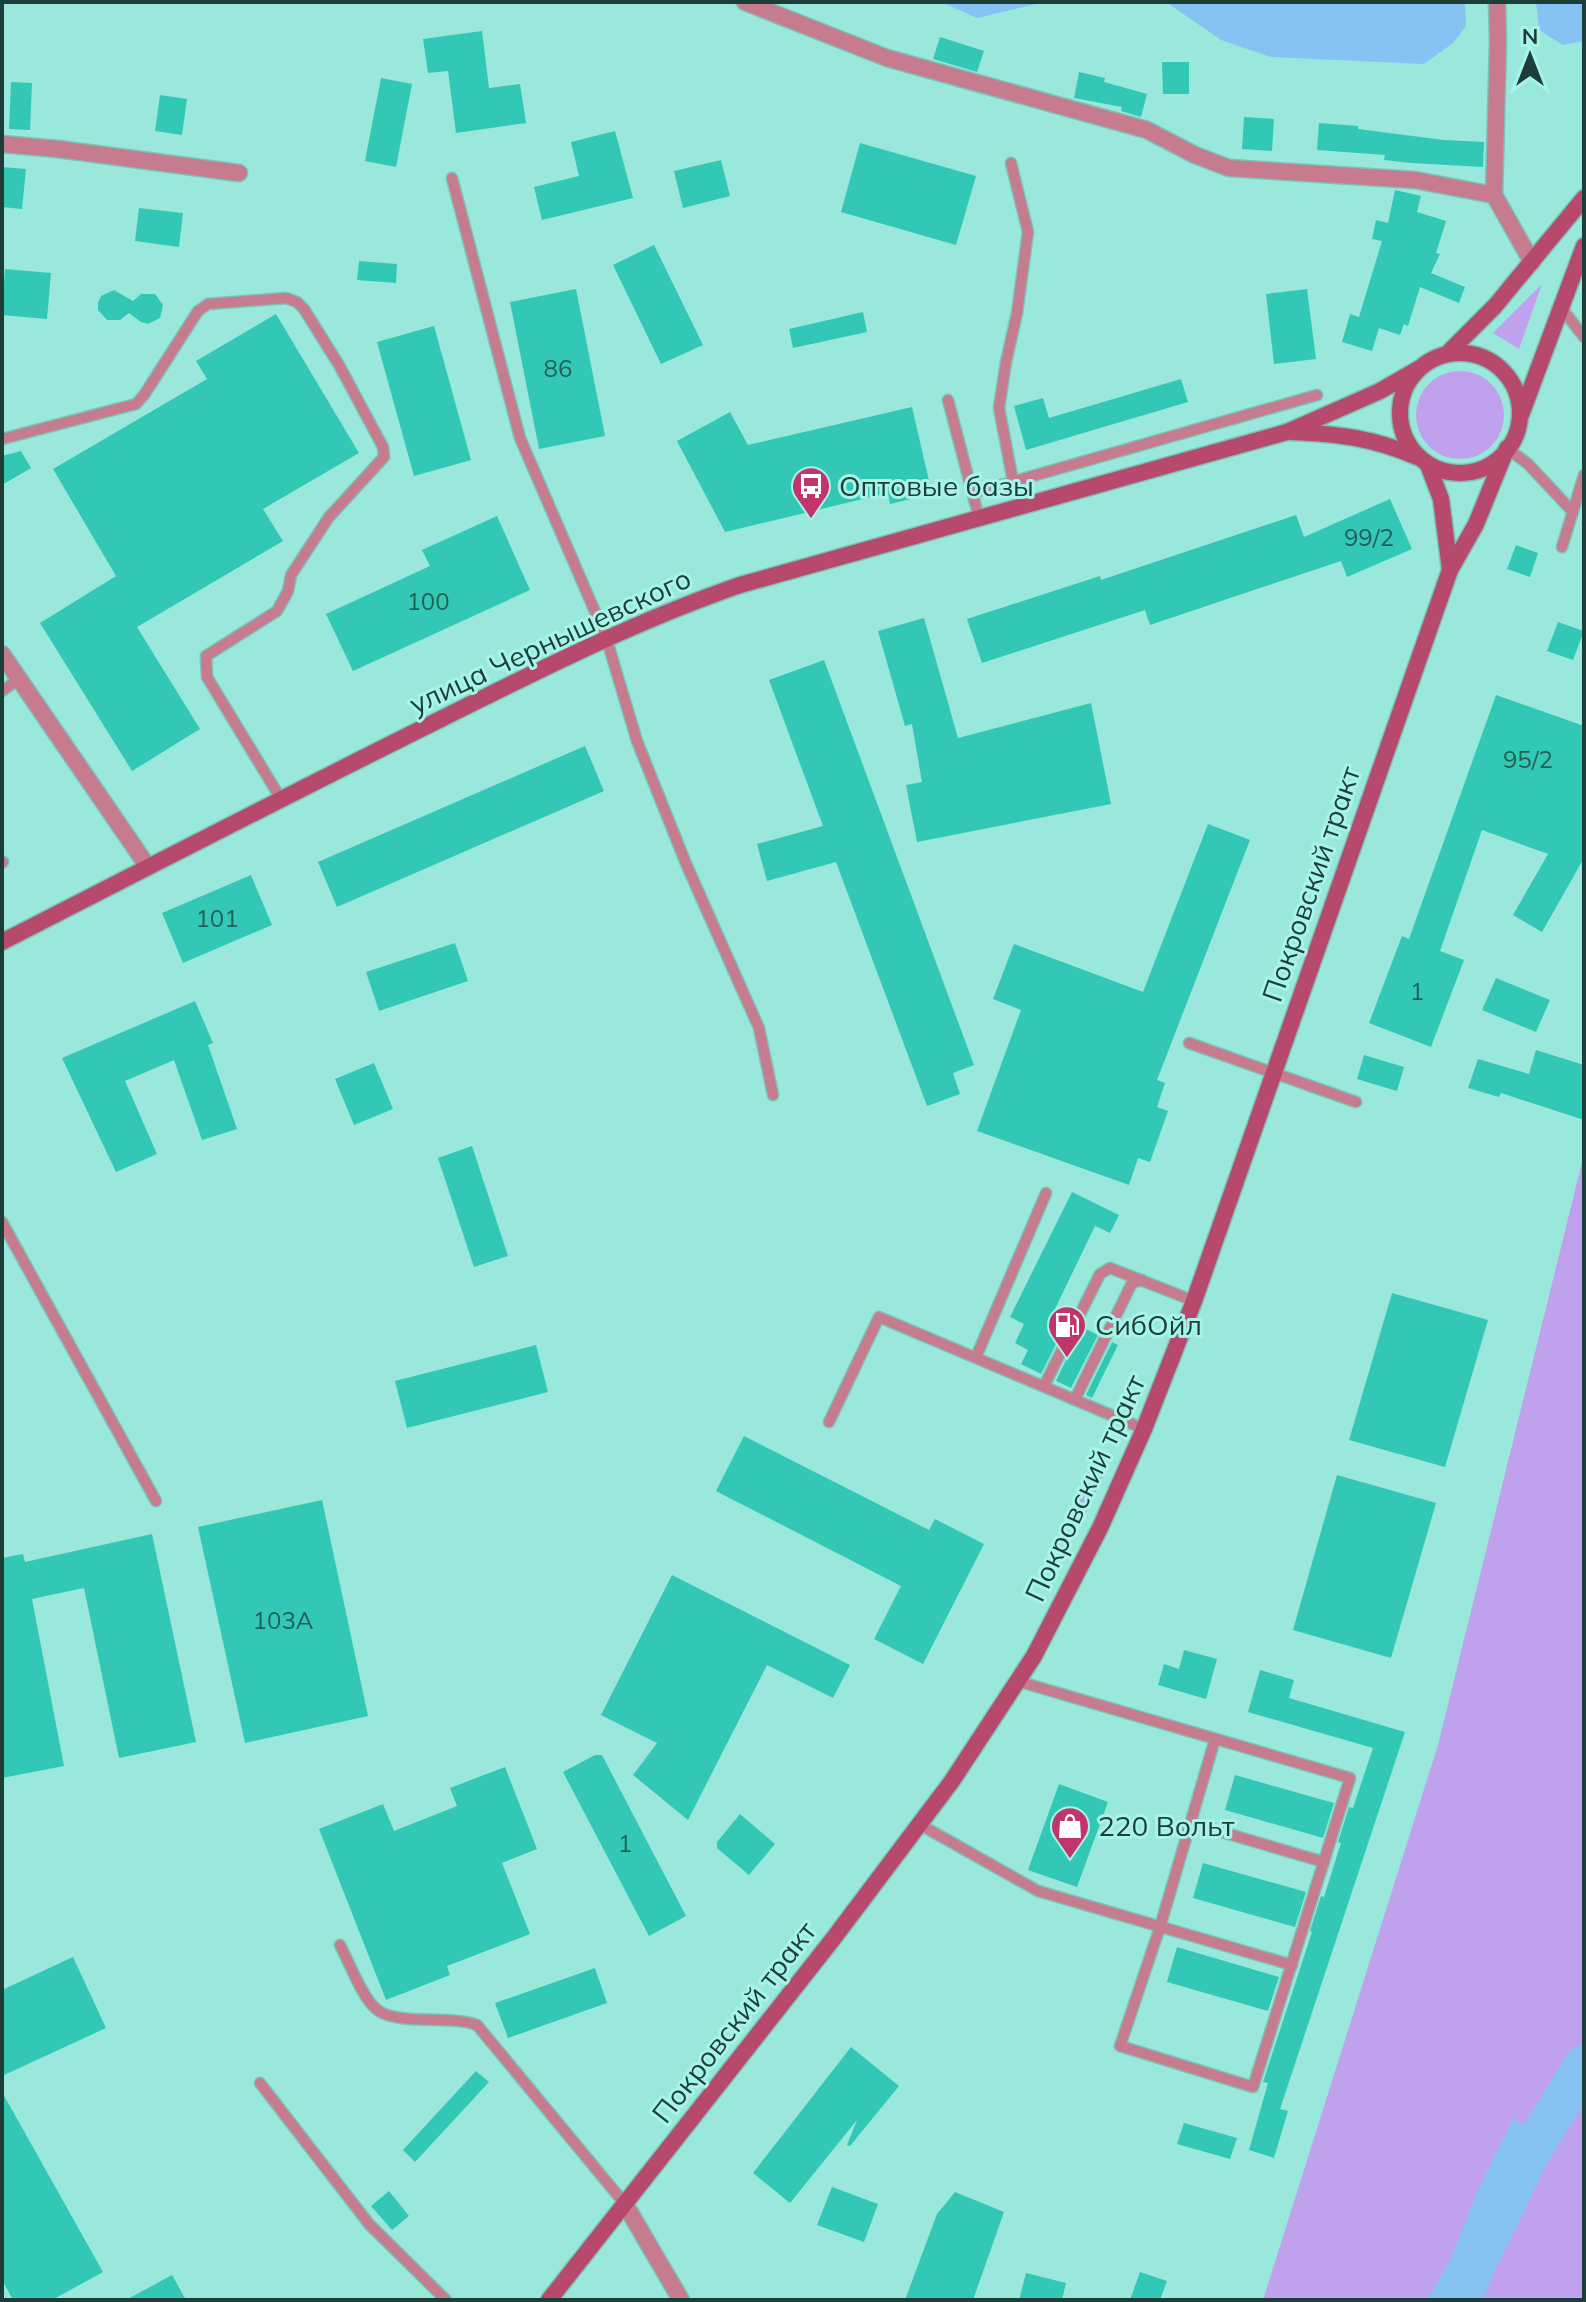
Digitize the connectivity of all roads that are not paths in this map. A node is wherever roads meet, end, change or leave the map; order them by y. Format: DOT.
graph roads {
  1 [pos="745,2"];
  2 [pos="1497,2"];
  3 [pos="2,144"];
  4 [pos="1011,163"];
  5 [pos="239,173"];
  6 [pos="452,178"];
  7 [pos="1494,195"];
  8 [pos="1584,198"];
  9 [pos="1584,246"];
  10 [pos="1532,262"];
  11 [pos="1560,306"];
  12 [pos="1584,337"];
  13 [pos="1447,354"];
  14 [pos="1420,368"];
  15 [pos="1317,395"];
  16 [pos="948,400"];
  17 [pos="1518,424"];
  18 [pos="1287,432"];
  19 [pos="2,439"];
  20 [pos="1507,448"];
  21 [pos="1425,462"];
  22 [pos="1584,475"];
  23 [pos="1013,481"];
  24 [pos="973,493"];
  25 [pos="1573,512"];
  26 [pos="979,518"];
  27 [pos="1562,547"];
  28 [pos="1450,570"];
  29 [pos="606,637"];
  30 [pos="2,654"];
  31 [pos="19,679"];
  32 [pos="2,691"];
  33 [pos="281,799"];
  34 [pos="148,867"];
  35 [pos="2,942"];
  36 [pos="1189,1043"];
  37 [pos="1273,1073"];
  38 [pos="773,1095"];
  39 [pos="1356,1102"];
  40 [pos="1046,1193"];
  41 [pos="2,1222"];
  42 [pos="1142,1280"];
  43 [pos="1194,1301"];
  44 [pos="976,1357"];
  45 [pos="1044,1386"];
  46 [pos="1075,1399"];
  47 [pos="829,1422"];
  48 [pos="1144,1429"];
  49 [pos="156,1501"];
  50 [pos="1017,1681"];
  51 [pos="1215,1739"];
  52 [pos="1191,1823"];
  53 [pos="919,1824"];
  54 [pos="1324,1862"];
  55 [pos="1160,1927"];
  56 [pos="340,1945"];
  57 [pos="1292,1965"];
  58 [pos="260,2083"];
  59 [pos="625,2204"];
  60 [pos="446,2300"];
  61 [pos="549,2300"];
  62 [pos="681,2300"];
  1 -- 7 [label="street"];
  2 -- 7 [label="street"];
  3 -- 5 [label="street"];
  4 -- 23 [label="lane"];
  6 -- 29 [label="lane"];
  7 -- 10 [label="street"];
  8 -- 10 [label="main road"];
  9 -- 11 [label="main road"];
  10 -- 13 [label="main road"];
  11 -- 12 [label="lane"];
  11 -- 17 [label="main road"];
  13 -- 14 [label="main road"];
  13 -- 17 [label="main road"];
  14 -- 18 [label="main road, улица Чернышевского"];
  14 -- 21 [label="main road"];
  15 -- 23 [label="lane"];
  16 -- 24 [label="lane"];
  17 -- 20 [label="main road"];
  18 -- 21 [label="main road"];
  18 -- 26 [label="main road, улица Чернышевского"];
  19 -- 33 [label="lane"];
  20 -- 21 [label="main road"];
  20 -- 25 [label="lane"];
  20 -- 28 [label="main road, Покровский тракт"];
  21 -- 28 [label="main road"];
  22 -- 25 [label="lane"];
  23 -- 24 [label="lane"];
  24 -- 26 [label="lane"];
  25 -- 27 [label="lane"];
  26 -- 29 [label="main road, улица Чернышевского"];
  28 -- 37 [label="main road, Покровский тракт"];
  29 -- 33 [label="main road, улица Чернышевского"];
  29 -- 38 [label="lane"];
  30 -- 31 [label="street"];
  31 -- 32 [label="lane"];
  31 -- 34 [label="street"];
  33 -- 34 [label="main road, улица Чернышевского"];
  34 -- 35 [label="main road, улица Чернышевского"];
  36 -- 37 [label="lane"];
  37 -- 39 [label="lane"];
  37 -- 43 [label="main road, Покровский тракт"];
  40 -- 44 [label="lane"];
  41 -- 49 [label="lane"];
  42 -- 43 [label="lane"];
  42 -- 45 [label="lane"];
  42 -- 46 [label="lane"];
  43 -- 48 [label="main road, Покровский тракт"];
  44 -- 45 [label="lane"];
  44 -- 47 [label="lane"];
  45 -- 46 [label="lane"];
  46 -- 48 [label="lane"];
  48 -- 50 [label="main road, Покровский тракт"];
  50 -- 51 [label="lane"];
  50 -- 53 [label="main road, Покровский тракт"];
  51 -- 52 [label="lane"];
  51 -- 54 [label="lane"];
  52 -- 54 [label="lane"];
  52 -- 55 [label="lane"];
  53 -- 55 [label="lane"];
  53 -- 59 [label="main road, Покровский тракт"];
  54 -- 57 [label="lane"];
  55 -- 57 [label="lane"];
  55 -- 57 [label="lane"];
  56 -- 59 [label="lane"];
  58 -- 60 [label="lane"];
  59 -- 61 [label="main road, Покровский тракт"];
  59 -- 62 [label="street"];
}
